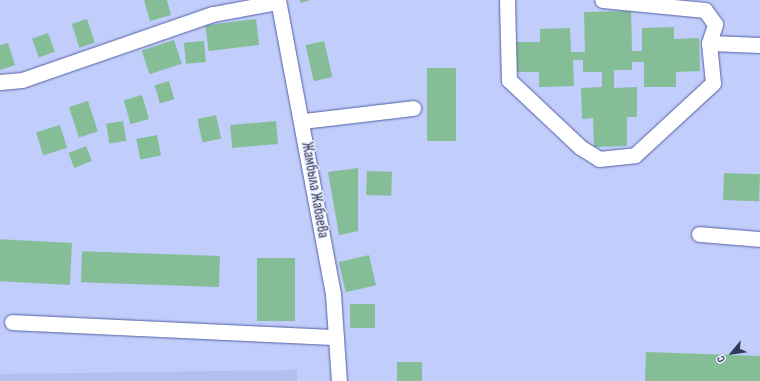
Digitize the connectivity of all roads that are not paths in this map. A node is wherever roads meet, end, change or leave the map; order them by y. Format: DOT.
graph roads {
  1 [pos="507,0"];
  2 [pos="602,0"];
  3 [pos="278,1"];
  4 [pos="630,1"];
  5 [pos="709,44"];
  6 [pos="760,45"];
  7 [pos="0,82"];
  8 [pos="414,108"];
  9 [pos="303,120"];
  10 [pos="698,234"];
  11 [pos="760,239"];
  12 [pos="12,322"];
  13 [pos="336,337"];
  14 [pos="339,381"];
  1 -- 5 [label="street"];
  2 -- 4 [label="street"];
  3 -- 7 [label="street"];
  3 -- 9 [label="street, Жамбыла Жабаева"];
  4 -- 5 [label="street"];
  5 -- 6 [label="street"];
  8 -- 9 [label="street"];
  9 -- 13 [label="street, Жамбыла Жабаева"];
  10 -- 11 [label="street"];
  12 -- 13 [label="street"];
  13 -- 14 [label="street, Жамбыла Жабаева"];
}
